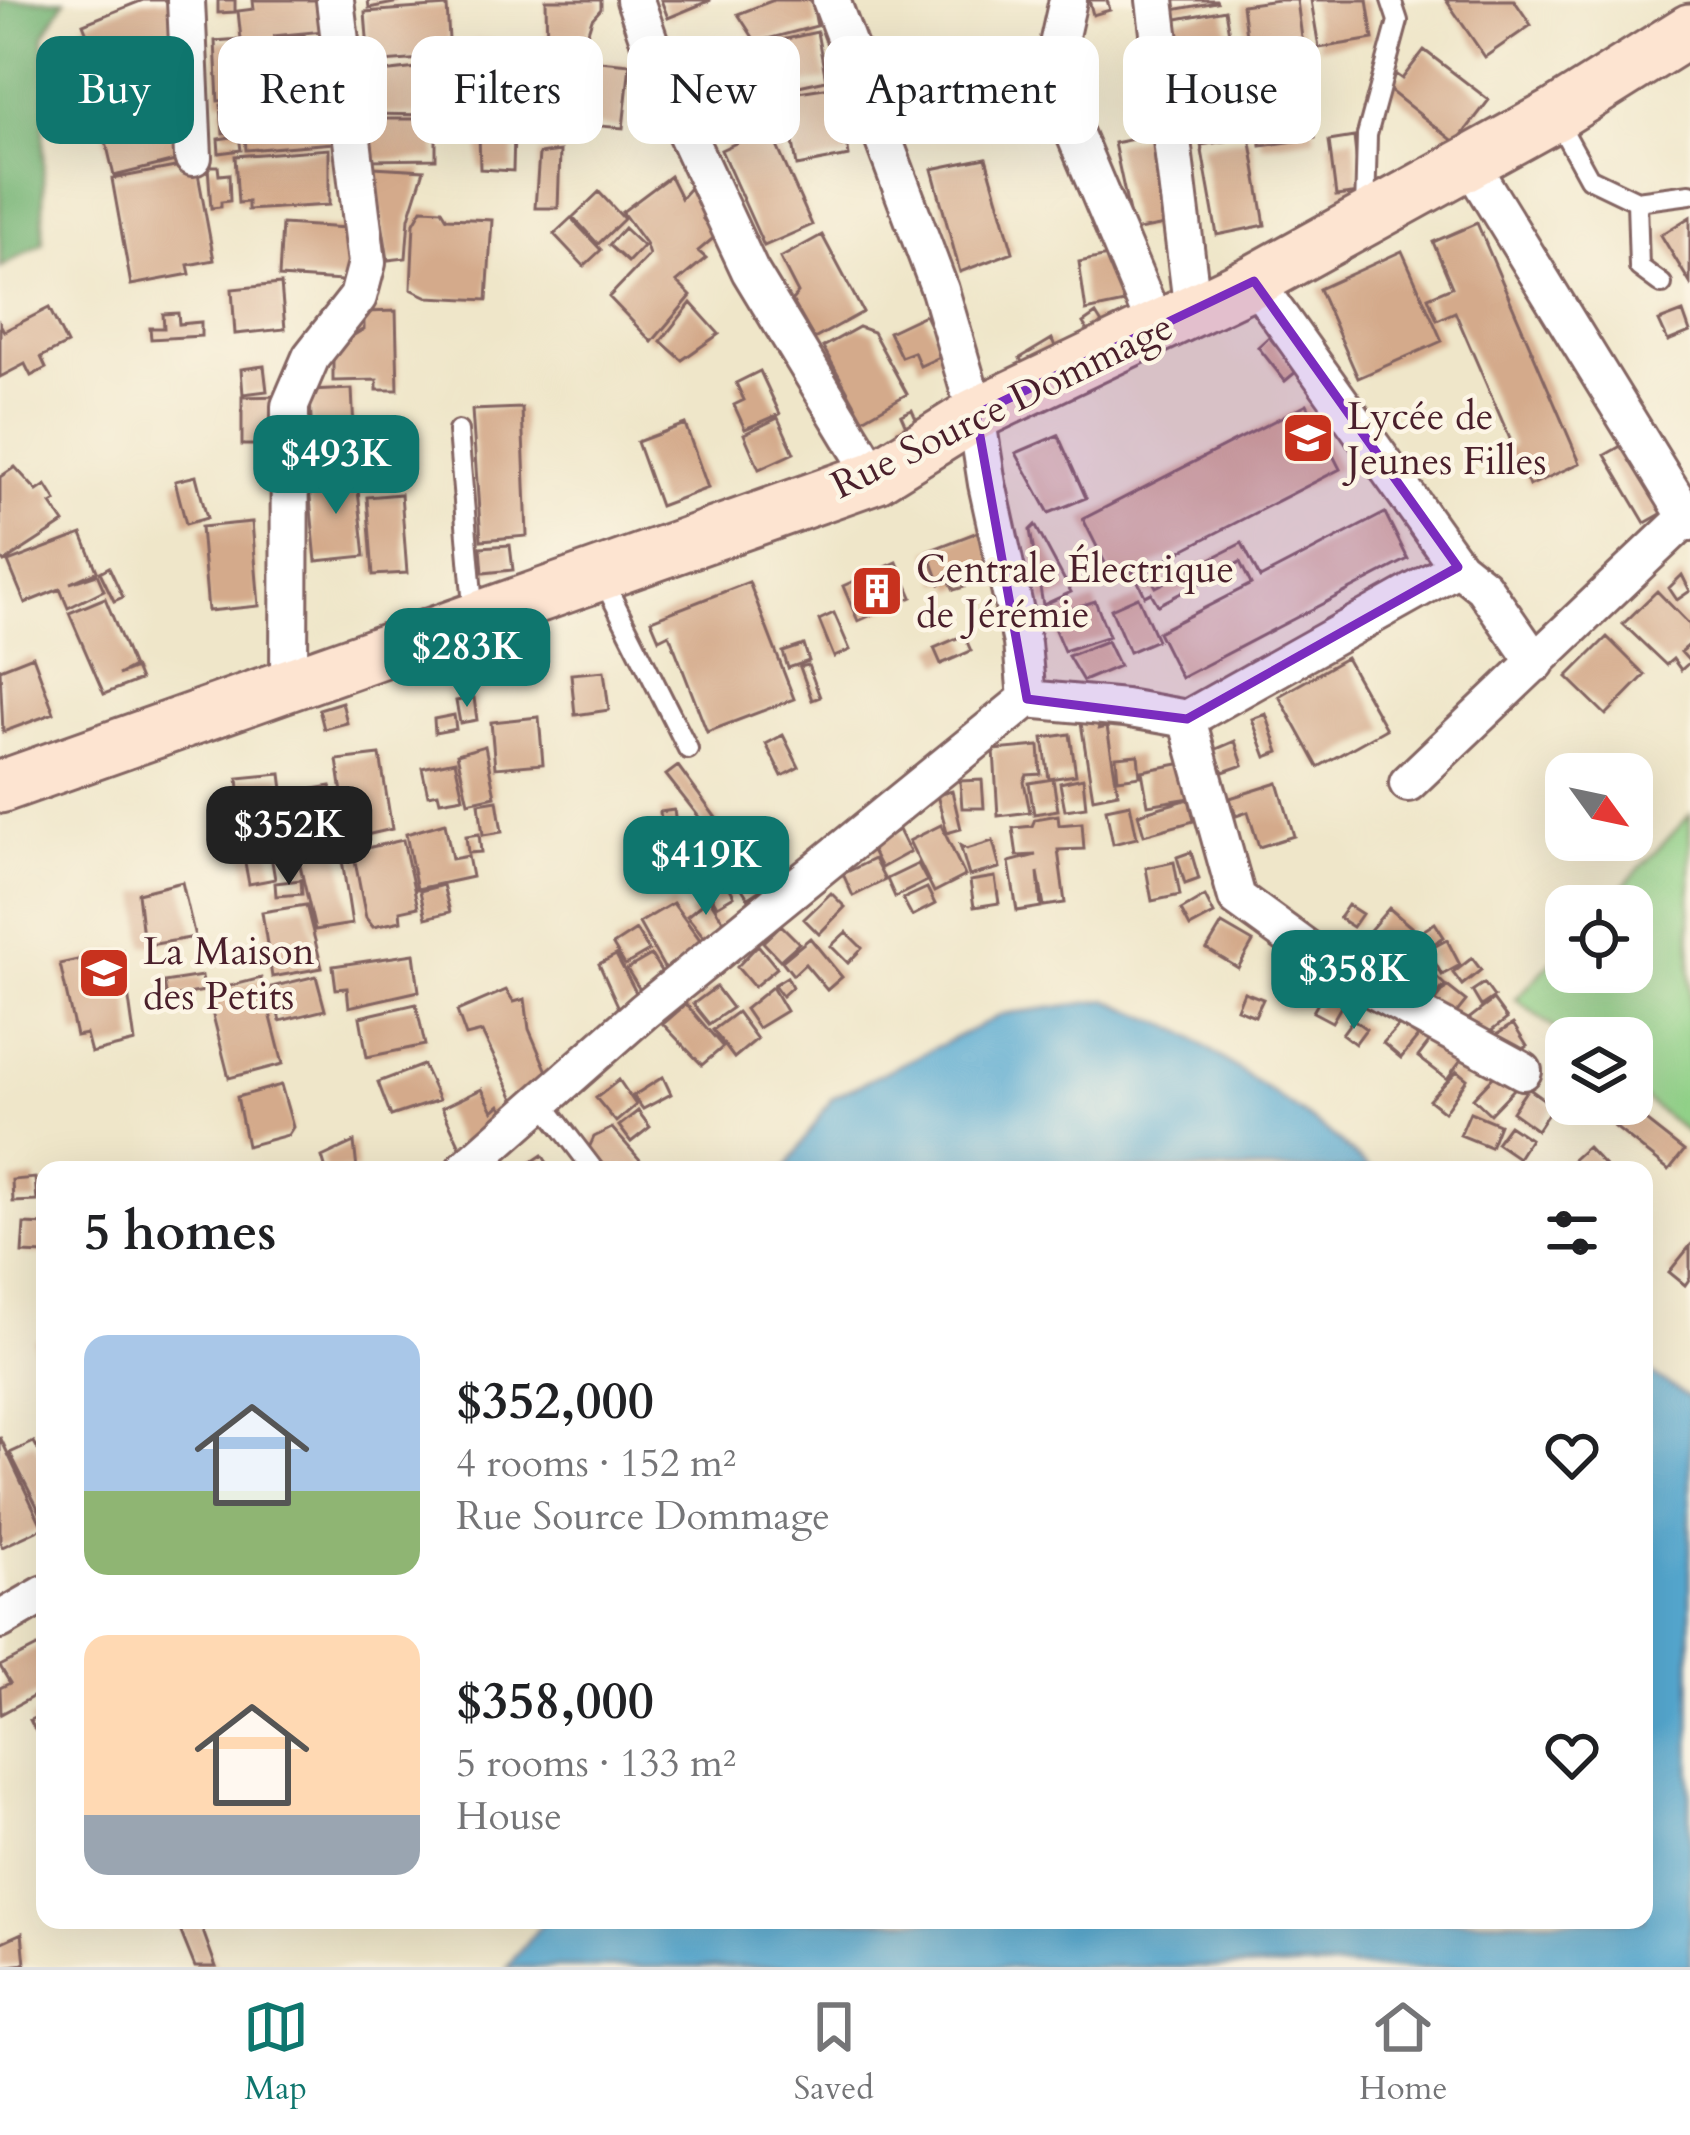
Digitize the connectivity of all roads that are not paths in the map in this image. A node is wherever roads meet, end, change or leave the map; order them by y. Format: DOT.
graph roads {
  1 [pos="186,0"];
  2 [pos="335,0"];
  3 [pos="635,0"];
  4 [pos="831,0"];
  5 [pos="1068,0"];
  6 [pos="1155,0"];
  7 [pos="1391,0"];
  8 [pos="1690,30"];
  9 [pos="1555,115"];
  10 [pos="194,157"];
  11 [pos="1469,162"];
  12 [pos="1690,194"];
  13 [pos="1637,201"];
  14 [pos="1365,219"];
  15 [pos="1253,281"];
  16 [pos="1662,284"];
  17 [pos="1175,320"];
  18 [pos="976,414"];
  19 [pos="458,431"];
  20 [pos="874,477"];
  21 [pos="1688,520"];
  22 [pos="1458,567"];
  23 [pos="601,575"];
  24 [pos="474,621"];
  25 [pos="1537,663"];
  26 [pos="289,688"];
  27 [pos="1027,699"];
  28 [pos="1186,719"];
  29 [pos="688,749"];
  30 [pos="2,783"];
  31 [pos="1408,783"];
  32 [pos="1522,1071"];
  33 [pos="542,1102"];
  34 [pos="483,1161"];
  35 [pos="586,1161"];
  36 [pos="36,1599"];
  37 [pos="0,1620"];
  1 -- 10 [label="street"];
  2 -- 26 [label="street"];
  3 -- 20 [label="street"];
  4 -- 18 [label="street"];
  5 -- 17 [label="street"];
  6 -- 17 [label="street"];
  7 -- 14 [label="lane"];
  8 -- 9 [label="main road, Rue Source Dommage"];
  9 -- 11 [label="main road, Rue Source Dommage"];
  9 -- 13 [label="lane"];
  11 -- 14 [label="main road, Rue Source Dommage"];
  11 -- 21 [label="street"];
  12 -- 13 [label="lane"];
  13 -- 16 [label="lane"];
  14 -- 15 [label="main road, Rue Source Dommage"];
  15 -- 17 [label="main road, Rue Source Dommage"];
  15 -- 22 [label="street"];
  17 -- 18 [label="main road, Rue Source Dommage"];
  18 -- 20 [label="main road, Rue Source Dommage"];
  18 -- 27 [label="street"];
  19 -- 24 [label="lane"];
  20 -- 23 [label="main road, Rue Source Dommage"];
  21 -- 25 [label="street"];
  22 -- 25 [label="street"];
  22 -- 28 [label="street"];
  23 -- 24 [label="main road, Rue Source Dommage"];
  23 -- 29 [label="lane"];
  24 -- 26 [label="main road, Rue Source Dommage"];
  25 -- 31 [label="street"];
  26 -- 30 [label="main road, Rue Source Dommage"];
  27 -- 28 [label="street"];
  27 -- 33 [label="street"];
  28 -- 32 [label="street"];
  33 -- 34 [label="street"];
  33 -- 35 [label="lane"];
  36 -- 37 [label="street"];
}
